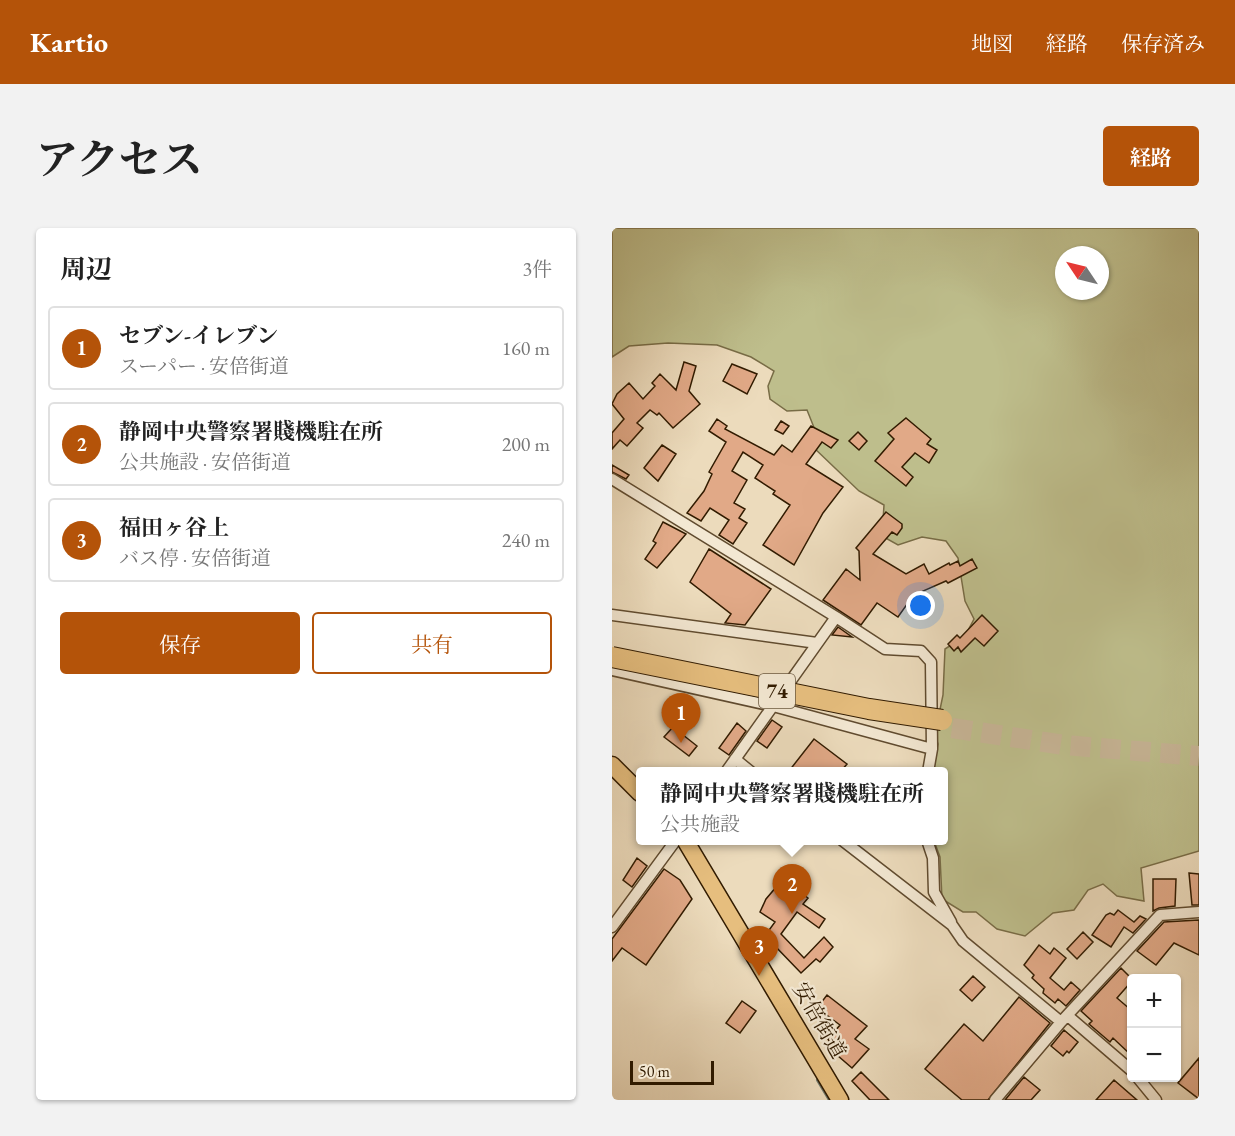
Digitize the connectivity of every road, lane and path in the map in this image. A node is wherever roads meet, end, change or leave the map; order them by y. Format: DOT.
graph roads {
  1 [pos="612,479"];
  2 [pos="612,615"];
  3 [pos="836,617"];
  4 [pos="818,643"];
  5 [pos="612,657"];
  6 [pos="612,664"];
  7 [pos="612,670"];
  8 [pos="773,706"];
  9 [pos="932,749"];
  10 [pos="735,759"];
  11 [pos="612,765"];
  12 [pos="729,767"];
  13 [pos="746,767"];
  14 [pos="929,767"];
  15 [pos="636,789"];
  16 [pos="672,845"];
  17 [pos="688,845"];
  18 [pos="848,845"];
  19 [pos="929,845"];
  20 [pos="1199,912"];
  21 [pos="952,925"];
  22 [pos="612,927"];
  23 [pos="1064,1019"];
  24 [pos="1127,1068"];
  25 [pos="1141,1082"];
  26 [pos="840,1100"];
  27 [pos="995,1100"];
  28 [pos="1156,1100"];
  1 -- 3 [label="street"];
  2 -- 4 [label="street"];
  3 -- 4 [label="street"];
  3 -- 9 [label="street"];
  4 -- 8 [label="street"];
  5 -- 6 [label="highway, 74, bridge"];
  7 -- 8 [label="street"];
  8 -- 9 [label="street"];
  8 -- 10 [label="street"];
  9 -- 14 [label="street"];
  10 -- 12 [label="street"];
  10 -- 13 [label="street"];
  11 -- 15 [label="main road"];
  16 -- 22 [label="street"];
  17 -- 26 [label="main road, 安倍街道"];
  18 -- 21 [label="street"];
  19 -- 21 [label="street"];
  20 -- 23 [label="street"];
  21 -- 23 [label="street"];
  23 -- 24 [label="street"];
  23 -- 27 [label="street"];
  25 -- 28 [label="street"];
}
